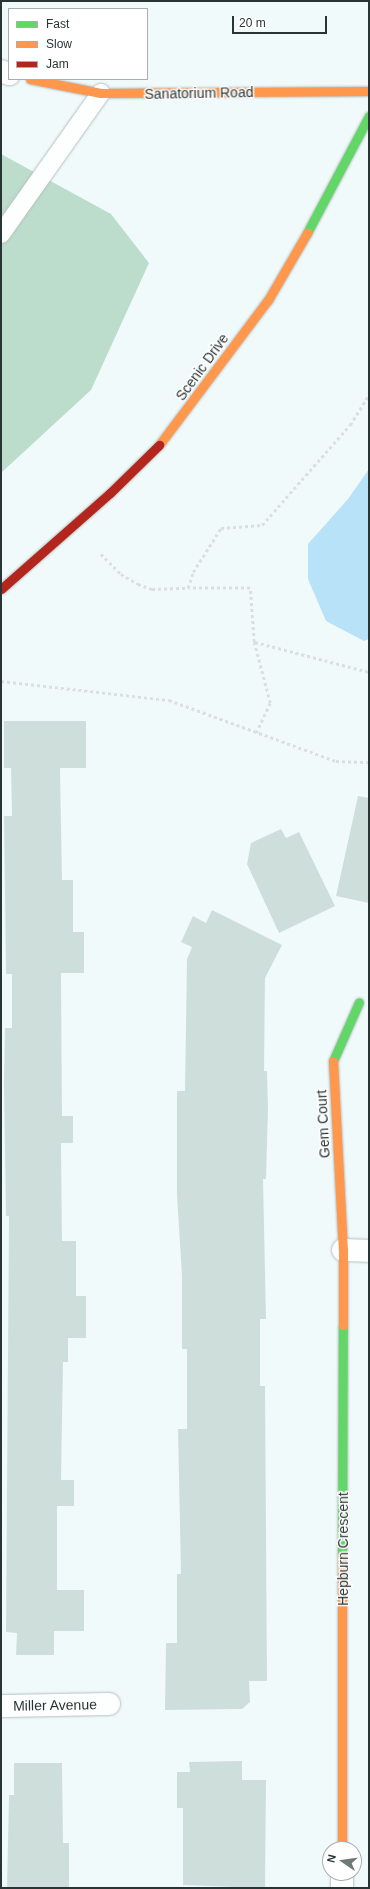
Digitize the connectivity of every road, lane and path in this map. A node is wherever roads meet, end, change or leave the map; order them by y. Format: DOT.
graph roads {
  1 [pos="35,80"];
  2 [pos="369,91"];
  3 [pos="101,93"];
  4 [pos="369,116"];
  5 [pos="1,234"];
  6 [pos="369,394"];
  7 [pos="101,554"];
  8 [pos="188,588"];
  9 [pos="1,589"];
  10 [pos="254,642"];
  11 [pos="369,672"];
  12 [pos="1,681"];
  13 [pos="256,733"];
  14 [pos="369,762"];
  15 [pos="359,1002"];
  16 [pos="344,1250"];
  17 [pos="369,1250"];
  18 [pos="108,1704"];
  19 [pos="1,1706"];
  20 [pos="342,1841"];
  1 -- 3 [label="street, Sanatorium Road"];
  2 -- 3 [label="street, Sanatorium Road"];
  3 -- 5 [label="lane"];
  4 -- 9 [label="street, Scenic Drive"];
  6 -- 8 [label="path"];
  7 -- 8 [label="path"];
  8 -- 10 [label="path"];
  10 -- 11 [label="path"];
  10 -- 13 [label="path"];
  12 -- 13 [label="path"];
  13 -- 14 [label="path"];
  15 -- 16 [label="street, Gem Court"];
  16 -- 17 [label="street"];
  16 -- 20 [label="street, Hepburn Crescent"];
  18 -- 19 [label="street, Miller Avenue"];
}
